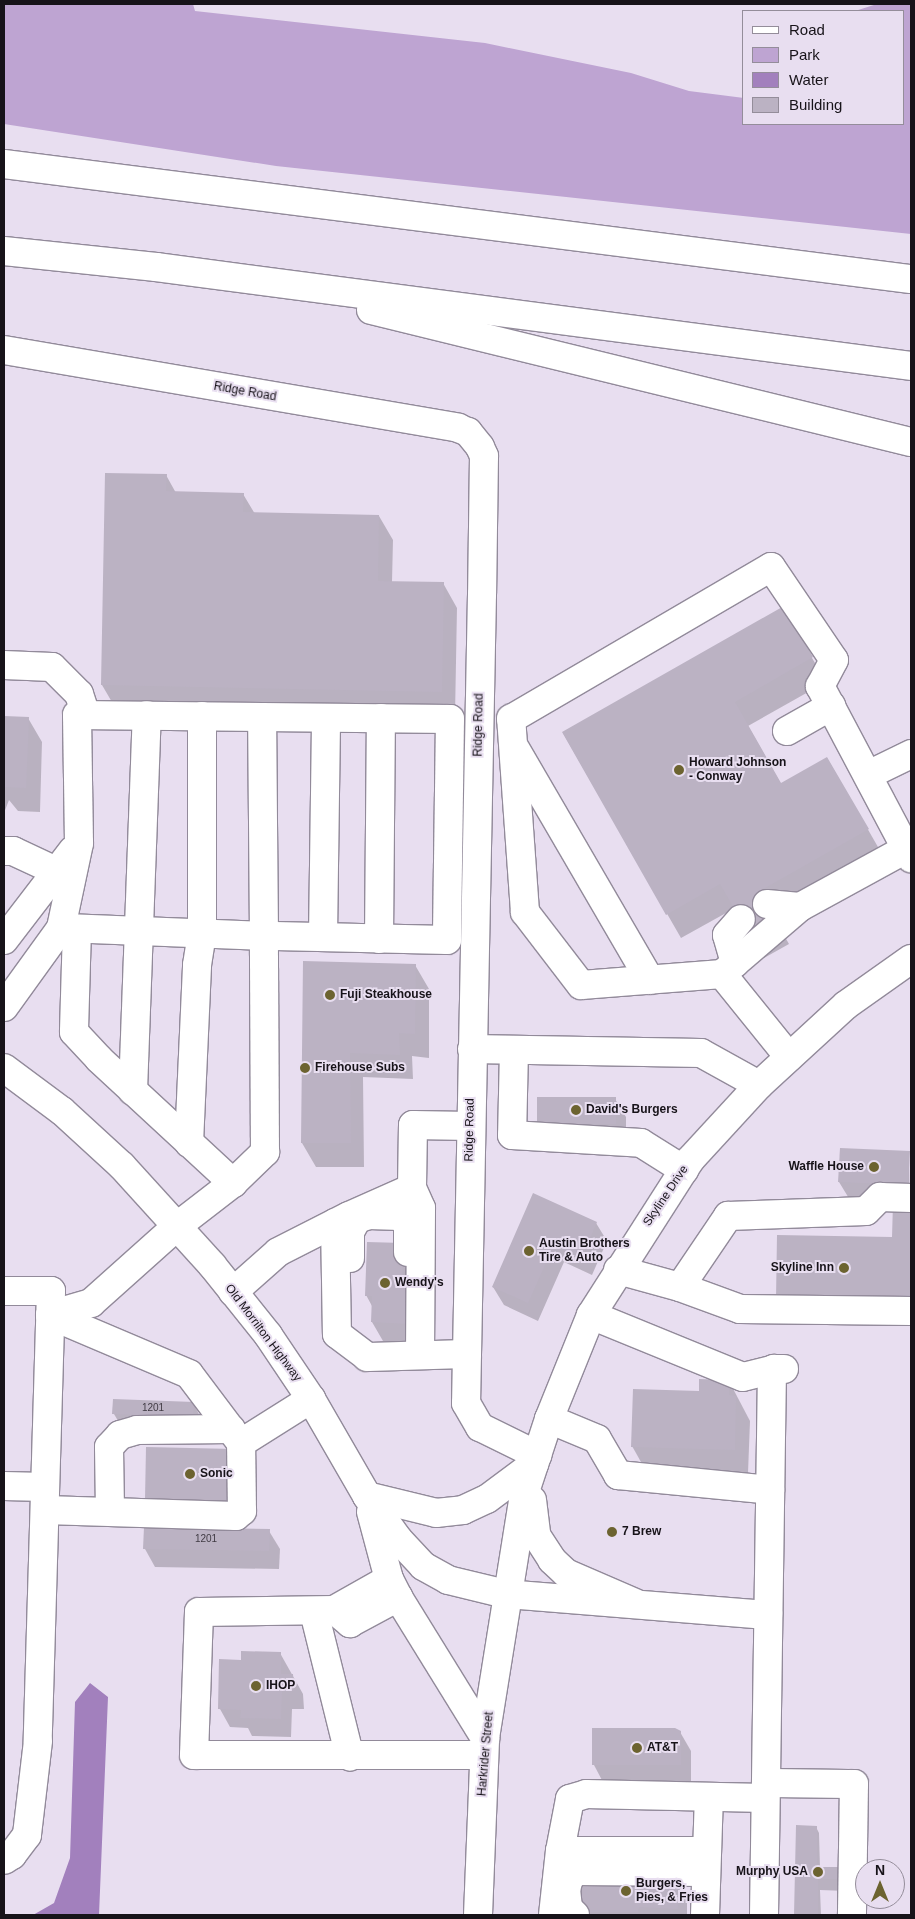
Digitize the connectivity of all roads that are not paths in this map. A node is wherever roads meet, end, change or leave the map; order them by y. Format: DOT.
graph roads {
  1 [pos="4,164"];
  2 [pos="4,251"];
  3 [pos="156,267"];
  4 [pos="911,279"];
  5 [pos="4,350"];
  6 [pos="911,366"];
  7 [pos="911,442"];
  8 [pos="4,665"];
  9 [pos="831,706"];
  10 [pos="86,714"];
  11 [pos="146,715"];
  12 [pos="202,716"];
  13 [pos="262,717"];
  14 [pos="326,718"];
  15 [pos="381,718"];
  16 [pos="787,730"];
  17 [pos="513,744"];
  18 [pos="911,754"];
  19 [pos="868,775"];
  20 [pos="79,843"];
  21 [pos="4,851"];
  22 [pos="909,853"];
  23 [pos="58,872"];
  24 [pos="768,904"];
  25 [pos="800,907"];
  26 [pos="740,919"];
  27 [pos="69,928"];
  28 [pos="141,931"];
  29 [pos="202,934"];
  30 [pos="264,936"];
  31 [pos="323,937"];
  32 [pos="379,938"];
  33 [pos="4,940"];
  34 [pos="911,959"];
  35 [pos="728,968"];
  36 [pos="650,980"];
  37 [pos="4,1007"];
  38 [pos="472,1049"];
  39 [pos="514,1050"];
  40 [pos="789,1058"];
  41 [pos="4,1068"];
  42 [pos="759,1084"];
  43 [pos="133,1090"];
  44 [pos="470,1126"];
  45 [pos="189,1143"];
  46 [pos="684,1170"];
  47 [pos="233,1184"];
  48 [pos="412,1188"];
  49 [pos="911,1198"];
  50 [pos="335,1223"];
  51 [pos="176,1227"];
  52 [pos="618,1270"];
  53 [pos="420,1282"];
  54 [pos="680,1287"];
  55 [pos="4,1290"];
  56 [pos="233,1292"];
  57 [pos="911,1310"];
  58 [pos="50,1315"];
  59 [pos="591,1315"];
  60 [pos="337,1327"];
  61 [pos="467,1354"];
  62 [pos="420,1355"];
  63 [pos="311,1399"];
  64 [pos="549,1419"];
  65 [pos="236,1436"];
  66 [pos="536,1460"];
  67 [pos="4,1486"];
  68 [pos="770,1490"];
  69 [pos="367,1496"];
  70 [pos="45,1498"];
  71 [pos="110,1511"];
  72 [pos="393,1588"];
  73 [pos="506,1594"];
  74 [pos="635,1603"];
  75 [pos="324,1611"];
  76 [pos="768,1615"];
  77 [pos="484,1746"];
  78 [pos="350,1757"];
  79 [pos="766,1790"];
  80 [pos="709,1797"];
  81 [pos="560,1851"];
  82 [pos="4,1860"];
  83 [pos="707,1862"];
  84 [pos="478,1915"];
  85 [pos="553,1915"];
  86 [pos="575,1915"];
  87 [pos="705,1915"];
  88 [pos="764,1915"];
  89 [pos="852,1915"];
  1 -- 4 [label="main road"];
  2 -- 3 [label="main road"];
  3 -- 6 [label="main road"];
  3 -- 7 [label="main road"];
  5 -- 38 [label="main road, Ridge Road"];
  8 -- 10 [label="main road"];
  9 -- 16 [label="main road"];
  9 -- 17 [label="main road"];
  9 -- 19 [label="main road"];
  10 -- 11 [label="main road"];
  10 -- 20 [label="main road"];
  11 -- 12 [label="main road"];
  11 -- 28 [label="main road"];
  12 -- 13 [label="main road"];
  12 -- 29 [label="main road"];
  13 -- 14 [label="main road"];
  13 -- 30 [label="main road"];
  14 -- 15 [label="main road"];
  14 -- 31 [label="main road"];
  15 -- 32 [label="main road"];
  15 -- 32 [label="main road"];
  17 -- 36 [label="main road"];
  17 -- 36 [label="main road"];
  18 -- 19 [label="main road"];
  19 -- 22 [label="main road"];
  20 -- 23 [label="main road"];
  20 -- 27 [label="main road"];
  21 -- 23 [label="main road"];
  22 -- 25 [label="main road"];
  23 -- 33 [label="main road"];
  24 -- 25 [label="main road"];
  25 -- 35 [label="main road"];
  26 -- 35 [label="main road"];
  27 -- 28 [label="main road"];
  27 -- 37 [label="main road"];
  27 -- 43 [label="main road"];
  28 -- 29 [label="main road"];
  28 -- 43 [label="main road"];
  29 -- 30 [label="main road"];
  29 -- 45 [label="main road"];
  30 -- 31 [label="main road"];
  30 -- 47 [label="main road"];
  31 -- 32 [label="main road"];
  34 -- 40 [label="main road, Skyline Drive"];
  35 -- 36 [label="main road"];
  35 -- 40 [label="main road"];
  38 -- 39 [label="main road"];
  38 -- 44 [label="main road, Ridge Road"];
  39 -- 42 [label="main road"];
  39 -- 46 [label="main road"];
  40 -- 42 [label="main road, Skyline Drive"];
  41 -- 51 [label="main road, Old Morrilton Highway"];
  42 -- 46 [label="main road, Skyline Drive"];
  43 -- 45 [label="main road"];
  44 -- 48 [label="main road"];
  44 -- 61 [label="main road, Ridge Road"];
  45 -- 47 [label="main road"];
  46 -- 52 [label="main road, Skyline Drive"];
  47 -- 51 [label="main road"];
  48 -- 50 [label="main road"];
  48 -- 53 [label="main road"];
  49 -- 54 [label="main road"];
  50 -- 56 [label="main road"];
  50 -- 60 [label="main road"];
  51 -- 56 [label="main road, Old Morrilton Highway"];
  51 -- 58 [label="main road"];
  52 -- 54 [label="main road"];
  52 -- 59 [label="main road, Skyline Drive"];
  53 -- 60 [label="main road"];
  53 -- 62 [label="main road"];
  54 -- 57 [label="main road"];
  55 -- 58 [label="main road"];
  56 -- 63 [label="main road, Old Morrilton Highway"];
  58 -- 65 [label="main road"];
  58 -- 70 [label="main road"];
  59 -- 64 [label="main road, Skyline Drive"];
  59 -- 68 [label="main road"];
  60 -- 62 [label="main road"];
  61 -- 62 [label="main road"];
  61 -- 66 [label="main road, Ridge Road"];
  63 -- 65 [label="main road"];
  63 -- 69 [label="main road, Old Morrilton Highway"];
  64 -- 66 [label="main road, Skyline Drive"];
  64 -- 68 [label="main road"];
  65 -- 71 [label="main road"];
  65 -- 71 [label="main road"];
  66 -- 69 [label="main road"];
  66 -- 73 [label="main road, Skyline Drive"];
  66 -- 74 [label="main road"];
  67 -- 70 [label="main road"];
  68 -- 76 [label="main road"];
  69 -- 72 [label="main road"];
  69 -- 73 [label="main road, Old Morrilton Highway"];
  70 -- 71 [label="main road"];
  70 -- 82 [label="main road"];
  72 -- 75 [label="main road"];
  72 -- 77 [label="main road"];
  73 -- 74 [label="main road, Old Morrilton Highway"];
  73 -- 77 [label="main road, Harkrider Street"];
  74 -- 76 [label="main road, Old Morrilton Highway"];
  75 -- 78 [label="main road"];
  75 -- 78 [label="main road"];
  76 -- 79 [label="main road"];
  77 -- 78 [label="main road"];
  77 -- 84 [label="main road, Harkrider Street"];
  79 -- 80 [label="main road"];
  79 -- 88 [label="main road"];
  79 -- 89 [label="main road"];
  80 -- 81 [label="main road"];
  80 -- 83 [label="main road"];
  81 -- 83 [label="main road"];
  81 -- 85 [label="main road"];
  83 -- 86 [label="main road"];
  83 -- 87 [label="main road"];
}
